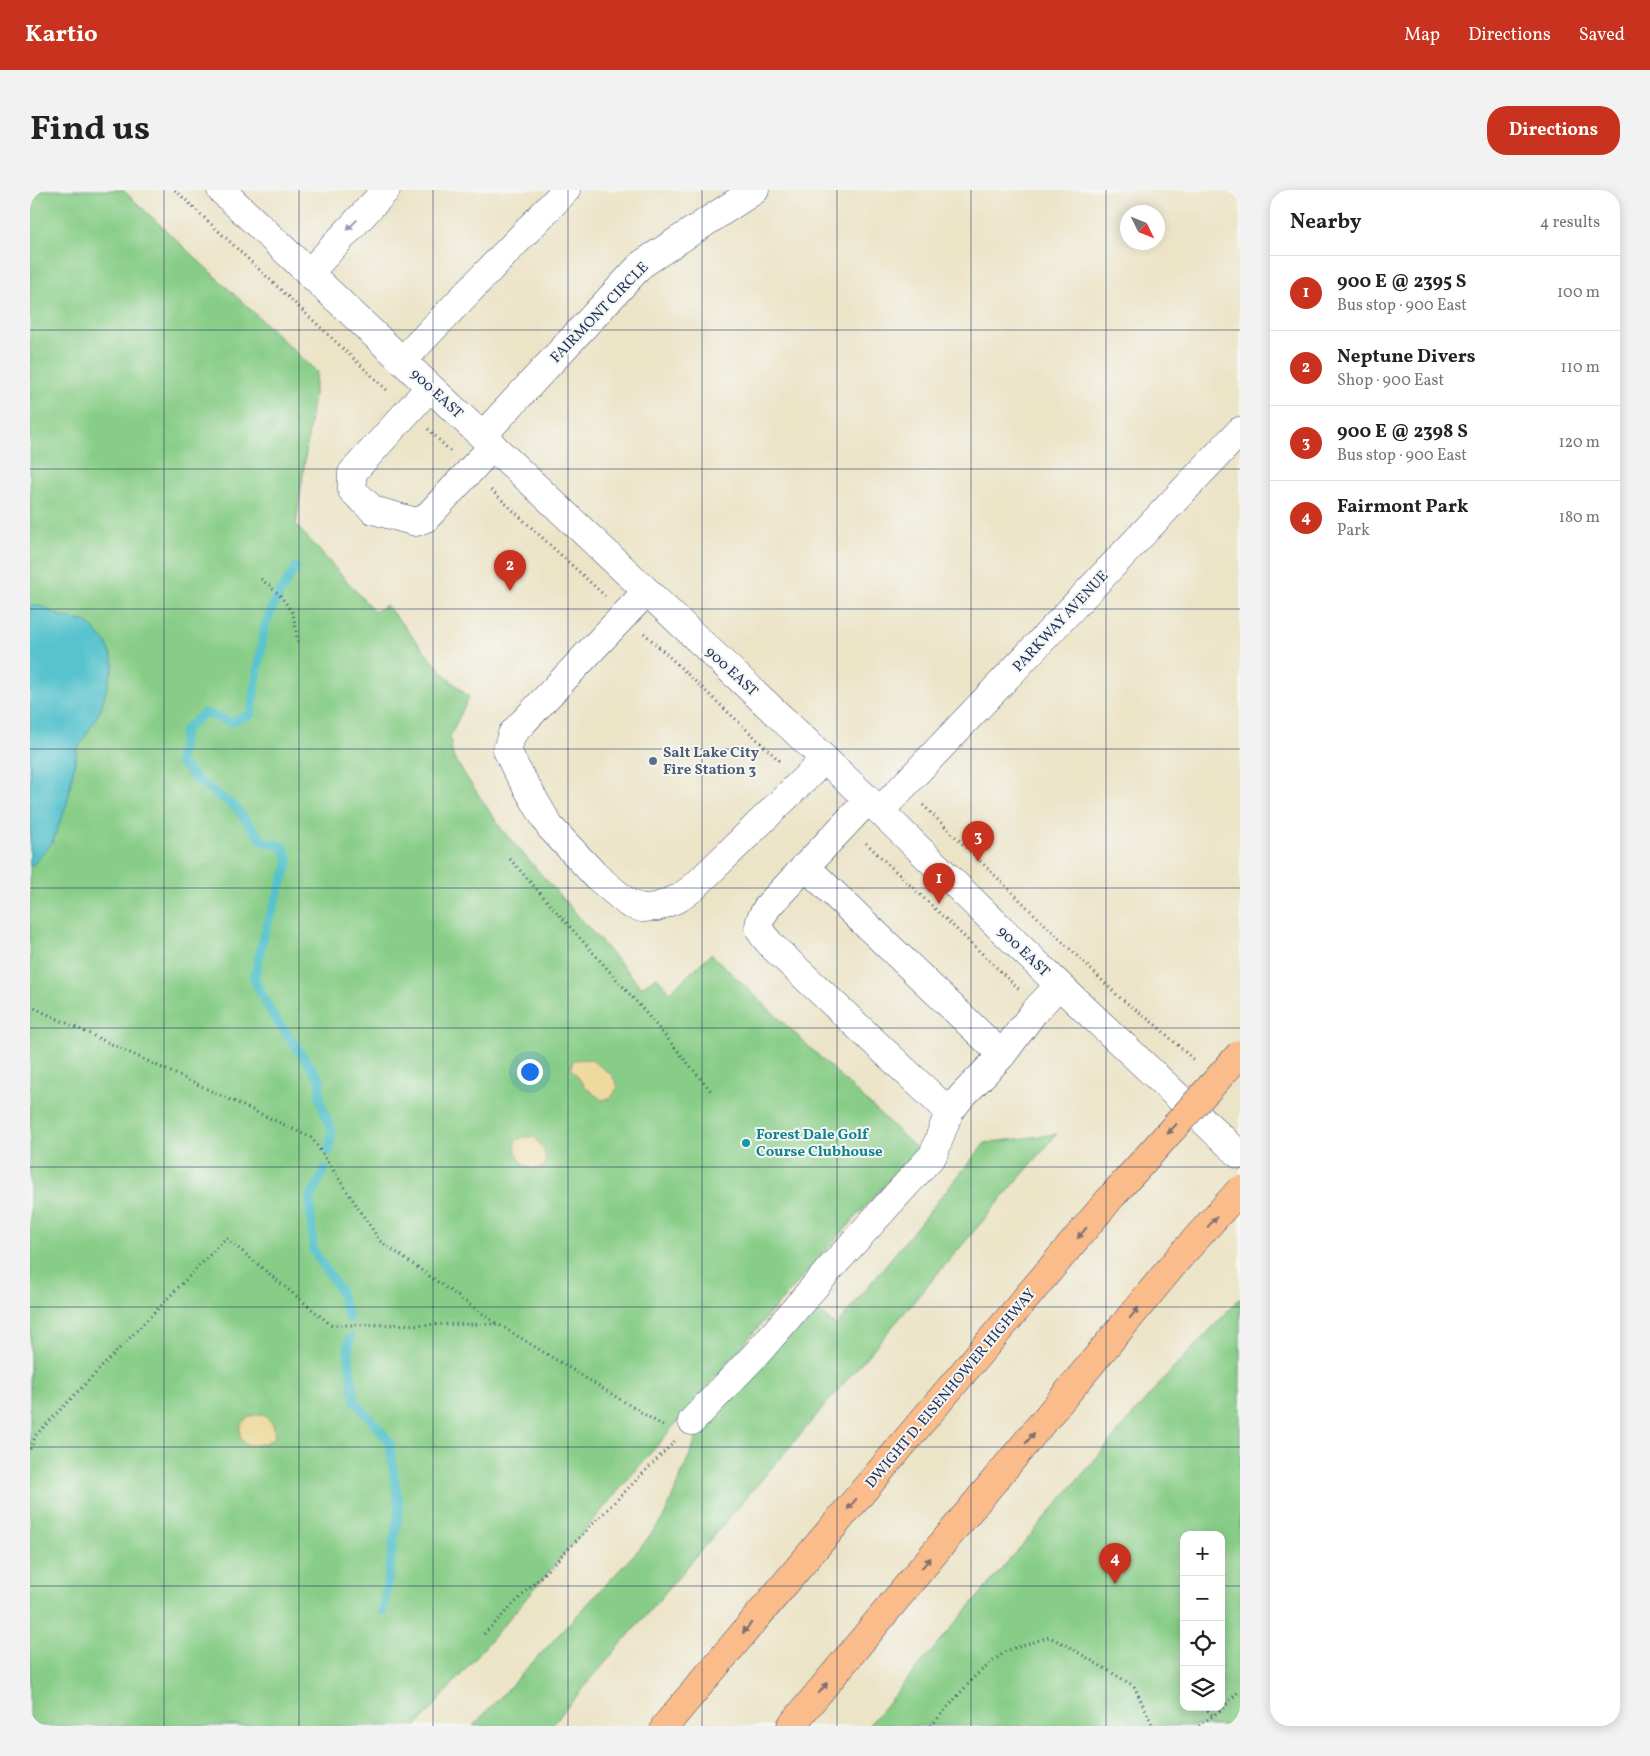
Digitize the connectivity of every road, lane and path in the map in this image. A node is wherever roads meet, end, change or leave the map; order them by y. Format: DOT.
graph roads {
  1 [pos="175,190"];
  2 [pos="221,190"];
  3 [pos="386,190"];
  4 [pos="566,190"];
  5 [pos="755,190"];
  6 [pos="309,273"];
  7 [pos="402,361"];
  8 [pos="430,387"];
  9 [pos="408,410"];
  10 [pos="1240,431"];
  11 [pos="488,441"];
  12 [pos="470,470"];
  13 [pos="261,579"];
  14 [pos="647,591"];
  15 [pos="624,614"];
  16 [pos="298,643"];
  17 [pos="825,759"];
  18 [pos="802,781"];
  19 [pos="919,801"];
  20 [pos="874,805"];
  21 [pos="846,823"];
  22 [pos="510,859"];
  23 [pos="805,866"];
  24 [pos="1059,985"];
  25 [pos="30,1006"];
  26 [pos="1038,1008"];
  27 [pos="1157,1026"];
  28 [pos="1240,1054"];
  29 [pos="1002,1055"];
  30 [pos="711,1091"];
  31 [pos="950,1112"];
  32 [pos="1240,1155"];
  33 [pos="1240,1190"];
  34 [pos="498,1324"];
  35 [pos="681,1430"];
  36 [pos="30,1449"];
  37 [pos="484,1634"];
  38 [pos="1240,1690"];
  39 [pos="1208,1711"];
  40 [pos="1213,1716"];
  41 [pos="664,1726"];
  42 [pos="791,1726"];
  43 [pos="931,1726"];
  44 [pos="1153,1726"];
  45 [pos="1199,1726"];
  1 -- 9 [label="path"];
  2 -- 6 [label="street, 900 EAST"];
  3 -- 6 [label="street, one-way"];
  4 -- 7 [label="street"];
  5 -- 11 [label="street, FAIRMONT CIRCLE"];
  6 -- 7 [label="street, 900 EAST"];
  7 -- 8 [label="street, 900 EAST"];
  8 -- 9 [label="street, FAIRMONT CIRCLE"];
  8 -- 11 [label="street, 900 EAST"];
  9 -- 12 [label="path"];
  9 -- 12 [label="street, FAIRMONT CIRCLE"];
  10 -- 20 [label="street, PARKWAY AVENUE"];
  11 -- 12 [label="street, FAIRMONT CIRCLE"];
  11 -- 14 [label="street, 900 EAST"];
  12 -- 15 [label="path"];
  13 -- 16 [label="path"];
  14 -- 15 [label="street"];
  14 -- 17 [label="street, 900 EAST"];
  15 -- 18 [label="path"];
  15 -- 18 [label="street"];
  17 -- 18 [label="street"];
  17 -- 20 [label="street, 900 EAST"];
  19 -- 27 [label="path"];
  20 -- 21 [label="street, PARKWAY AVENUE"];
  20 -- 24 [label="street, 900 EAST"];
  21 -- 23 [label="street, PARKWAY AVENUE"];
  21 -- 26 [label="path"];
  22 -- 30 [label="path"];
  23 -- 29 [label="street"];
  23 -- 31 [label="street, PARKWAY AVENUE"];
  24 -- 26 [label="street"];
  24 -- 32 [label="street, 900 EAST"];
  25 -- 34 [label="path"];
  26 -- 29 [label="street"];
  28 -- 41 [label="highway, DWIGHT D. EISENHOWER HIGHWAY, one-way, bridge"];
  29 -- 31 [label="street"];
  31 -- 35 [label="street"];
  42 -- 33 [label="highway, one-way, bridge"];
  34 -- 35 [label="path"];
  34 -- 36 [label="path"];
  35 -- 37 [label="path"];
  38 -- 40 [label="path"];
  39 -- 40 [label="path"];
  40 -- 45 [label="path"];
  43 -- 44 [label="path"];
}
